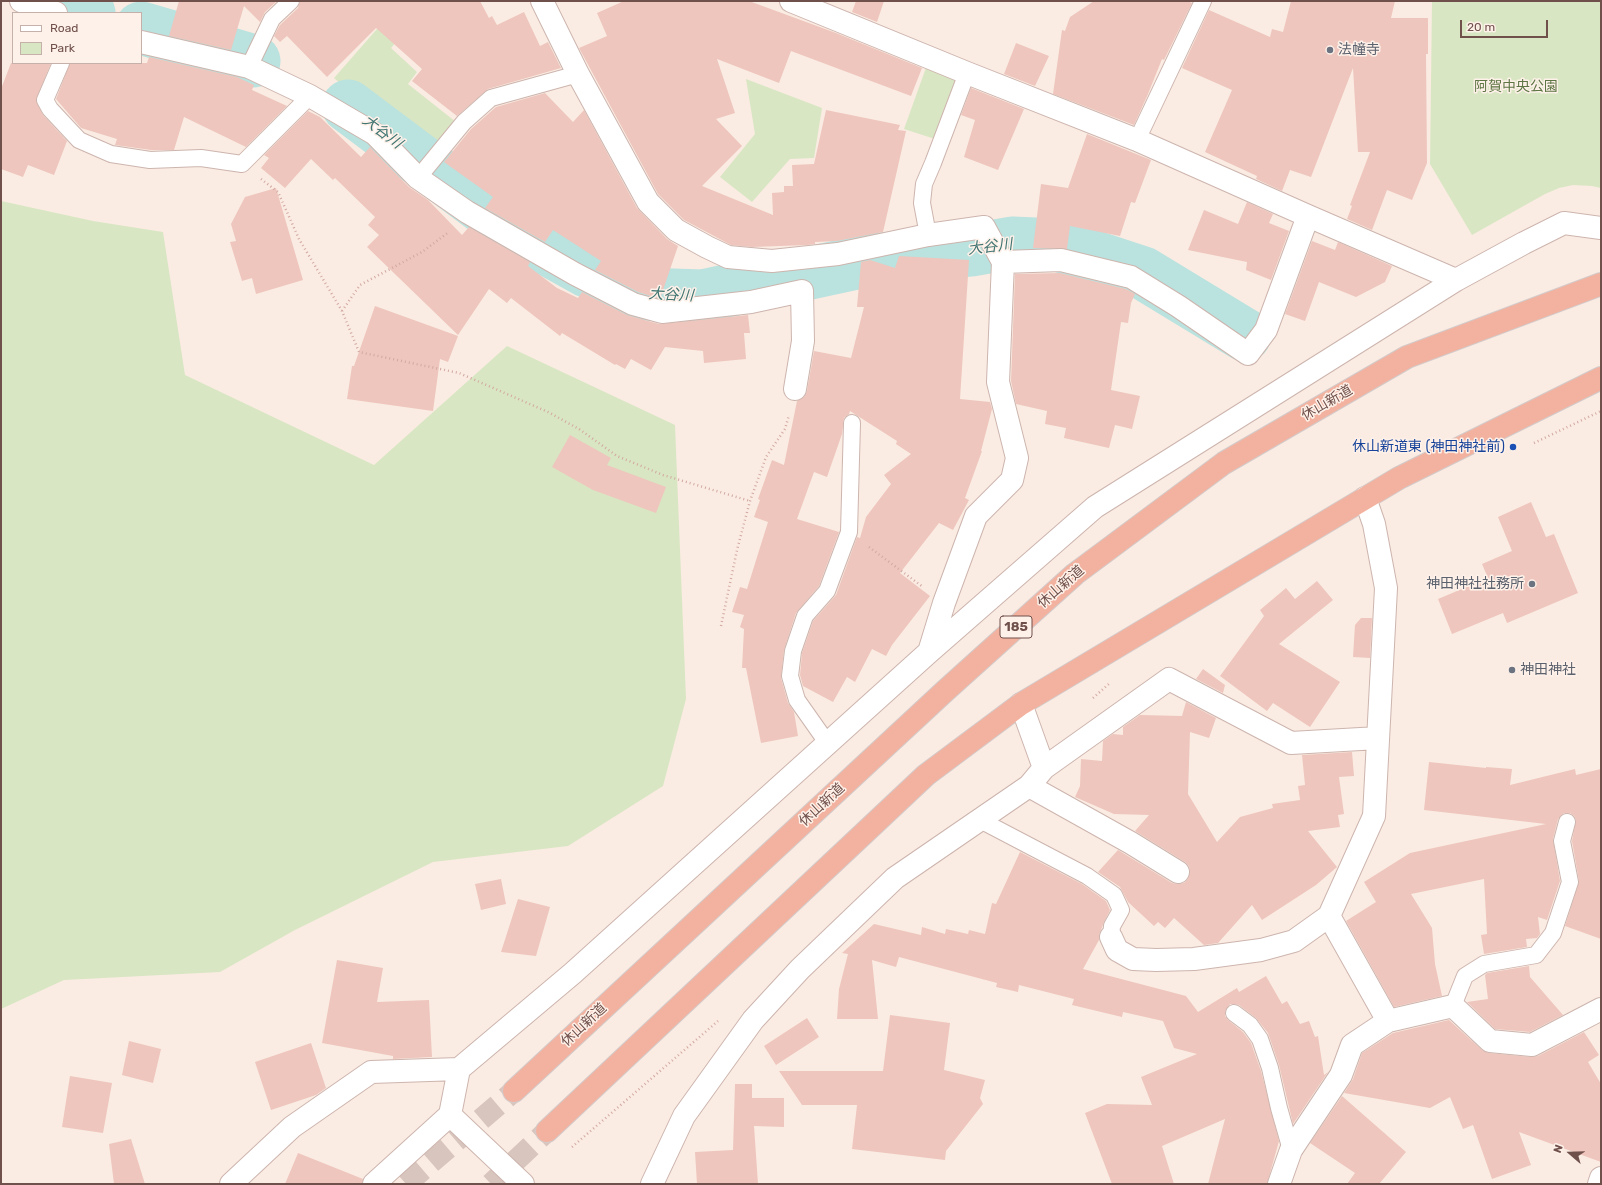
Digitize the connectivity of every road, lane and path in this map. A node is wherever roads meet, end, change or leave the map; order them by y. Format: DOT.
graph roads {
  1 [pos="21,1"];
  2 [pos="291,1"];
  3 [pos="542,1"];
  4 [pos="791,1"];
  5 [pos="1203,1"];
  6 [pos="53,12"];
  7 [pos="142,42"];
  8 [pos="61,64"];
  9 [pos="249,67"];
  10 [pos="967,73"];
  11 [pos="578,74"];
  12 [pos="310,96"];
  13 [pos="1137,140"];
  14 [pos="242,164"];
  15 [pos="418,178"];
  16 [pos="467,212"];
  17 [pos="1308,216"];
  18 [pos="1601,228"];
  19 [pos="928,235"];
  20 [pos="1003,262"];
  21 [pos="1456,280"];
  22 [pos="1601,284"];
  23 [pos="342,311"];
  24 [pos="1601,378"];
  25 [pos="795,389"];
  26 [pos="852,423"];
  27 [pos="1365,498"];
  28 [pos="750,501"];
  29 [pos="849,532"];
  30 [pos="944,603"];
  31 [pos="722,626"];
  32 [pos="929,652"];
  33 [pos="1021,704"];
  34 [pos="1378,738"];
  35 [pos="828,744"];
  36 [pos="1044,768"];
  37 [pos="1029,786"];
  38 [pos="980,820"];
  39 [pos="1566,822"];
  40 [pos="1178,872"];
  41 [pos="1330,916"];
  42 [pos="1110,937"];
  43 [pos="1453,1006"];
  44 [pos="1601,1009"];
  45 [pos="1234,1013"];
  46 [pos="1388,1021"];
  47 [pos="459,1069"];
  48 [pos="514,1090"];
  49 [pos="450,1115"];
  50 [pos="547,1131"];
  51 [pos="1291,1150"];
  52 [pos="1601,1178"];
  53 [pos="231,1184"];
  54 [pos="374,1184"];
  55 [pos="523,1184"];
  56 [pos="652,1184"];
  57 [pos="1279,1184"];
  58 [pos="1599,1184"];
  1 -- 6 [label="street"];
  2 -- 9 [label="lane"];
  3 -- 11 [label="street"];
  4 -- 10 [label="street"];
  5 -- 13 [label="lane"];
  7 -- 9 [label="street"];
  8 -- 14 [label="lane"];
  9 -- 12 [label="street"];
  10 -- 13 [label="street"];
  10 -- 19 [label="lane"];
  11 -- 15 [label="lane"];
  11 -- 19 [label="street"];
  12 -- 14 [label="lane"];
  12 -- 15 [label="street"];
  13 -- 17 [label="street"];
  14 -- 23 [label="path"];
  15 -- 16 [label="street"];
  16 -- 23 [label="path"];
  16 -- 25 [label="street"];
  17 -- 20 [label="street"];
  17 -- 21 [label="street"];
  18 -- 21 [label="street"];
  19 -- 20 [label="street"];
  20 -- 30 [label="street"];
  21 -- 32 [label="street"];
  22 -- 48 [label="highway, 休山新道 / 185"];
  23 -- 28 [label="path"];
  24 -- 27 [label="highway"];
  25 -- 28 [label="path"];
  26 -- 29 [label="lane"];
  27 -- 33 [label="highway"];
  27 -- 34 [label="street"];
  28 -- 31 [label="path"];
  29 -- 30 [label="path"];
  29 -- 35 [label="lane"];
  30 -- 32 [label="street"];
  32 -- 35 [label="street"];
  33 -- 36 [label="street"];
  33 -- 50 [label="highway"];
  34 -- 36 [label="street"];
  34 -- 41 [label="street"];
  35 -- 47 [label="street"];
  36 -- 37 [label="street"];
  37 -- 38 [label="street"];
  37 -- 40 [label="street"];
  38 -- 42 [label="lane"];
  38 -- 56 [label="street"];
  39 -- 43 [label="lane"];
  41 -- 42 [label="street"];
  41 -- 46 [label="street"];
  43 -- 44 [label="street"];
  43 -- 46 [label="street"];
  45 -- 51 [label="lane"];
  46 -- 51 [label="street"];
  47 -- 49 [label="street"];
  47 -- 53 [label="street"];
  49 -- 54 [label="street"];
  49 -- 55 [label="street"];
  51 -- 57 [label="street"];
  52 -- 58 [label="street"];
}
